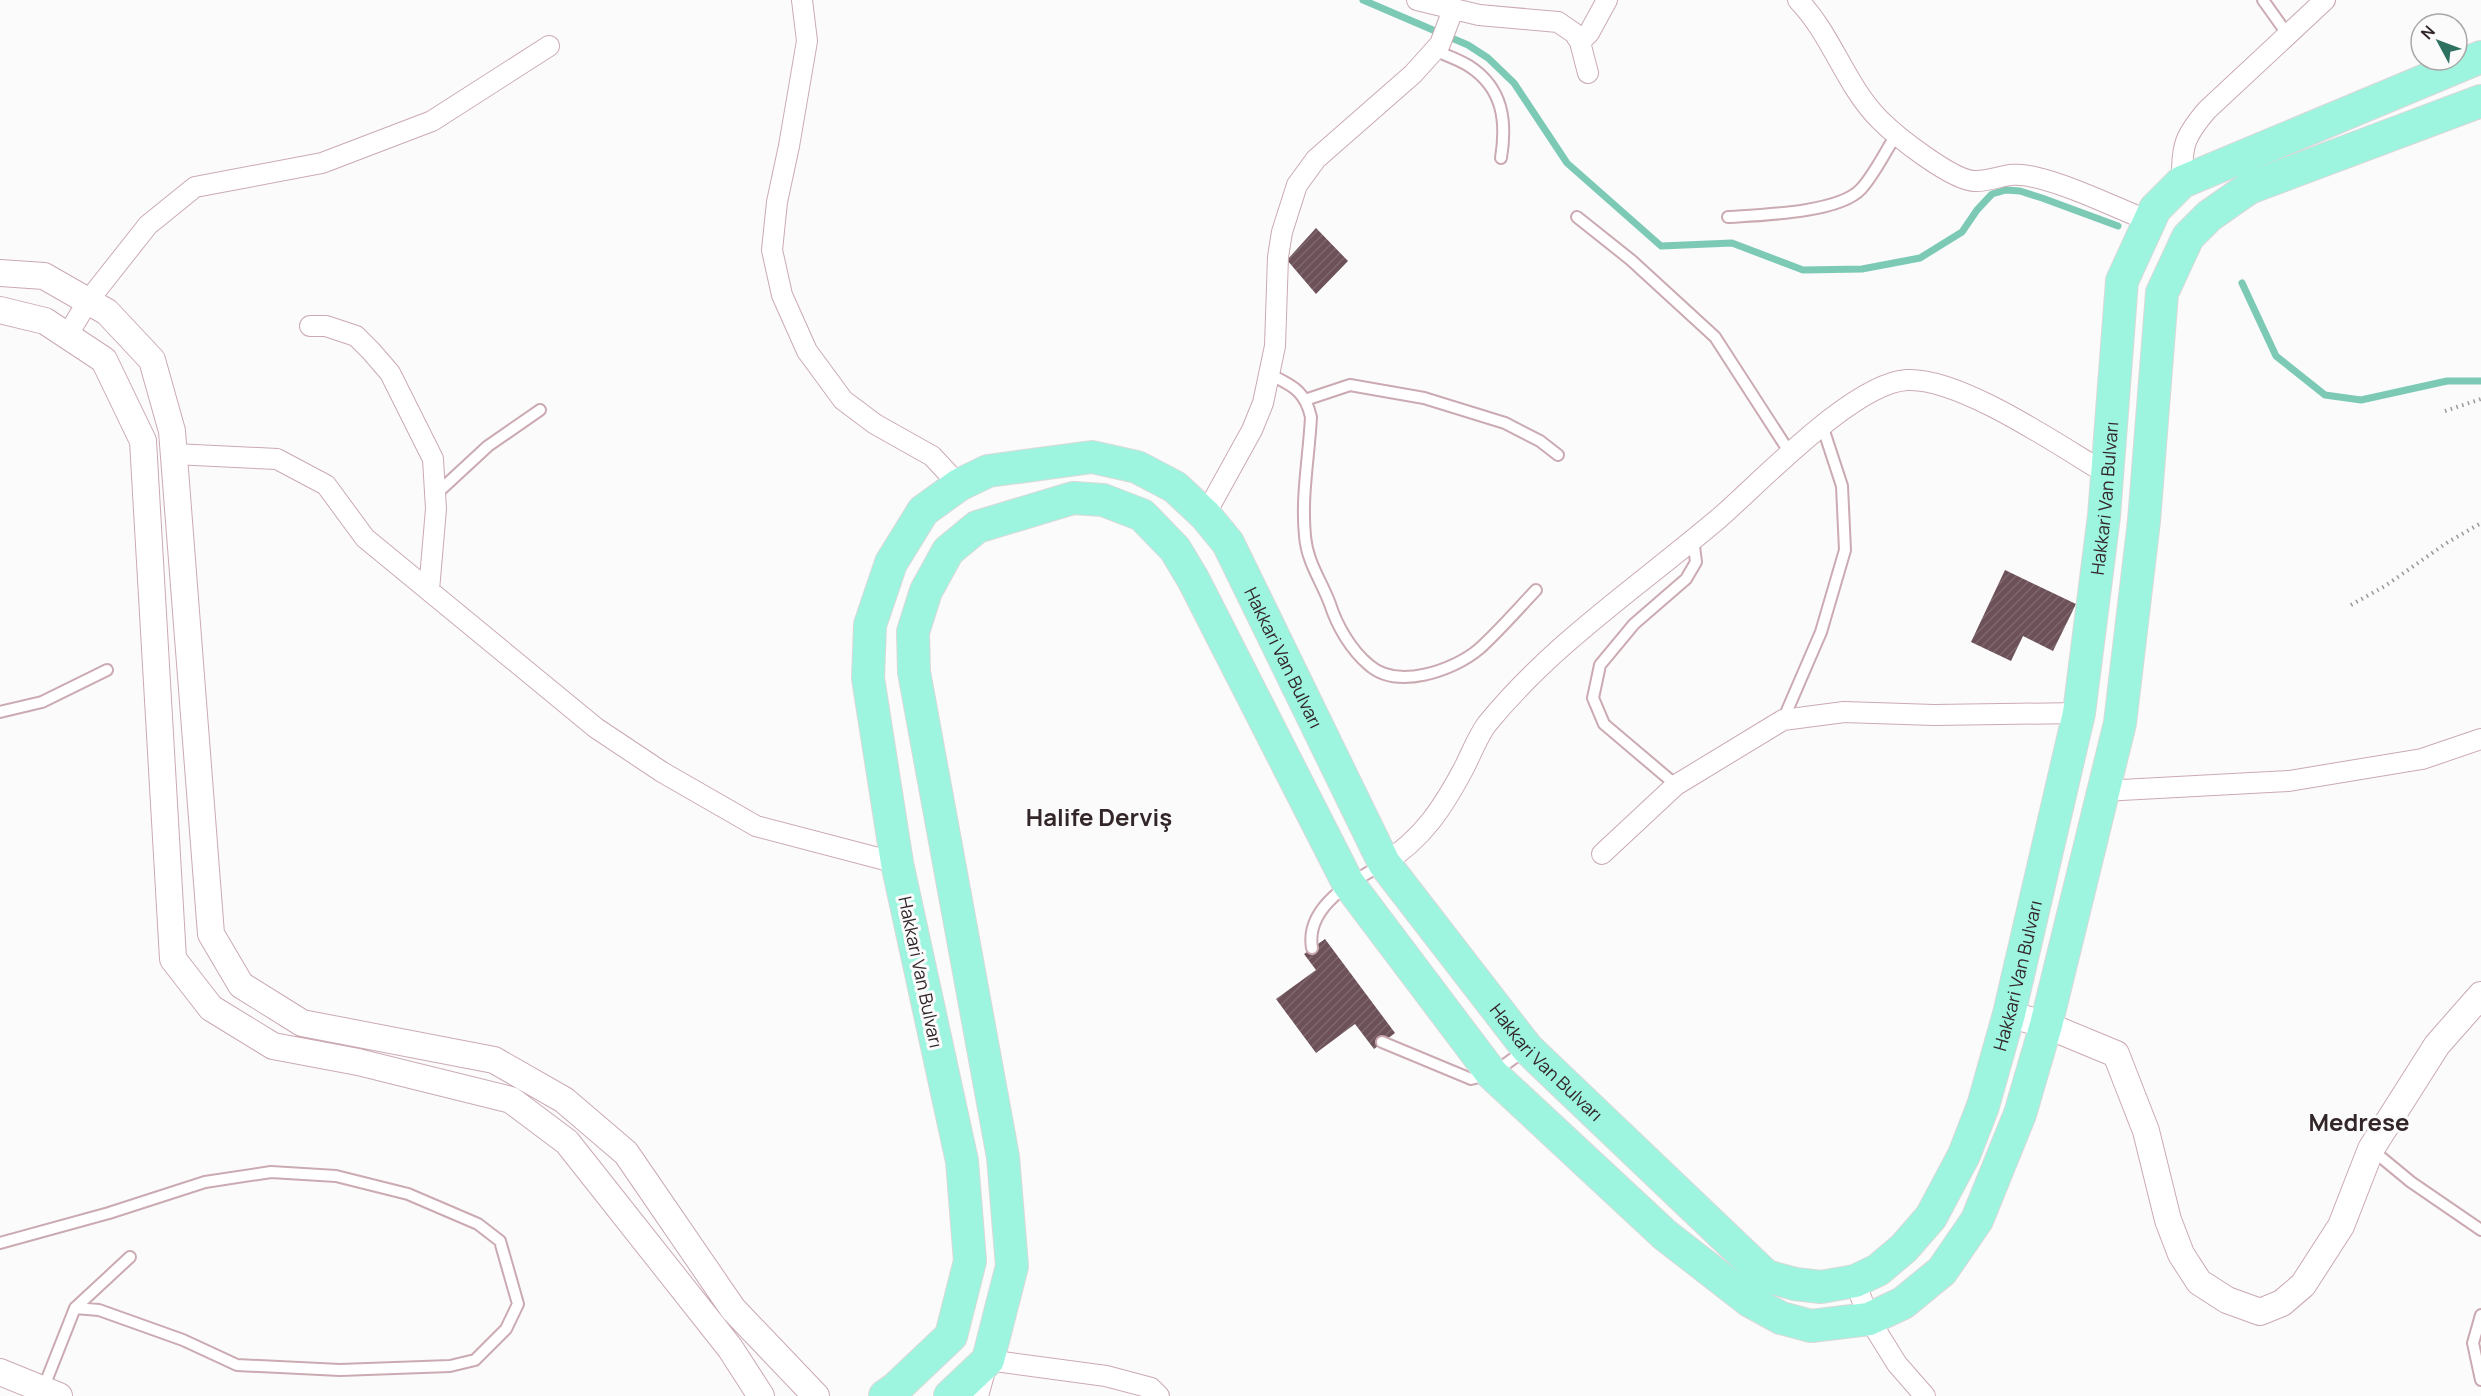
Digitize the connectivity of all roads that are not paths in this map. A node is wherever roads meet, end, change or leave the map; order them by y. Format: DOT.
graph roads {
  1 [pos="802,0"];
  2 [pos="1417,0"];
  3 [pos="1607,0"];
  4 [pos="1798,0"];
  5 [pos="2263,0"];
  6 [pos="2325,0"];
  7 [pos="1451,16"];
  8 [pos="2288,35"];
  9 [pos="1580,42"];
  10 [pos="549,46"];
  11 [pos="1437,47"];
  12 [pos="2481,57"];
  13 [pos="1588,73"];
  14 [pos="2481,101"];
  15 [pos="1896,135"];
  16 [pos="1501,158"];
  17 [pos="2182,182"];
  18 [pos="2209,216"];
  19 [pos="1577,217"];
  20 [pos="1728,217"];
  21 [pos="2150,221"];
  22 [pos="0,273"];
  23 [pos="88,301"];
  24 [pos="0,310"];
  25 [pos="310,326"];
  26 [pos="67,336"];
  27 [pos="1271,375"];
  28 [pos="1305,400"];
  29 [pos="540,410"];
  30 [pos="1822,425"];
  31 [pos="1790,453"];
  32 [pos="174,454"];
  33 [pos="1558,455"];
  34 [pos="2107,474"];
  35 [pos="959,485"];
  36 [pos="435,495"];
  37 [pos="1205,515"];
  38 [pos="1692,538"];
  39 [pos="429,590"];
  40 [pos="1536,590"];
  41 [pos="106,670"];
  42 [pos="0,712"];
  43 [pos="2079,713"];
  44 [pos="1784,720"];
  45 [pos="2481,739"];
  46 [pos="1676,785"];
  47 [pos="2103,791"];
  48 [pos="1602,854"];
  49 [pos="897,863"];
  50 [pos="1384,863"];
  51 [pos="1348,883"];
  52 [pos="1312,948"];
  53 [pos="2481,994"];
  54 [pos="2009,1014"];
  55 [pos="2046,1024"];
  56 [pos="1382,1042"];
  57 [pos="1527,1048"];
  58 [pos="1492,1074"];
  59 [pos="2370,1149"];
  60 [pos="2481,1230"];
  61 [pos="0,1243"];
  62 [pos="130,1257"];
  63 [pos="1855,1281"];
  64 [pos="75,1308"];
  65 [pos="2481,1315"];
  66 [pos="1869,1319"];
  67 [pos="988,1360"];
  68 [pos="0,1372"];
  69 [pos="2481,1380"];
  70 [pos="51,1393"];
  71 [pos="761,1396"];
  72 [pos="816,1396"];
  73 [pos="885,1396"];
  74 [pos="950,1396"];
  75 [pos="978,1396"];
  76 [pos="1159,1396"];
  77 [pos="1925,1396"];
  1 -- 35 [label="street"];
  2 -- 7 [label="street"];
  3 -- 9 [label="street"];
  4 -- 15 [label="street"];
  5 -- 8 [label="lane"];
  6 -- 8 [label="street"];
  7 -- 9 [label="street"];
  7 -- 11 [label="street"];
  8 -- 17 [label="street"];
  9 -- 13 [label="street"];
  10 -- 23 [label="street"];
  11 -- 16 [label="lane"];
  11 -- 27 [label="street"];
  12 -- 17 [label="main road, Hakkari Van Bulvarı"];
  14 -- 18 [label="main road"];
  15 -- 20 [label="lane"];
  15 -- 21 [label="street"];
  17 -- 18 [label="main road"];
  17 -- 21 [label="main road, Hakkari Van Bulvarı"];
  18 -- 47 [label="main road"];
  19 -- 31 [label="lane"];
  21 -- 34 [label="main road, Hakkari Van Bulvarı"];
  22 -- 23 [label="street"];
  23 -- 26 [label="street"];
  23 -- 32 [label="street"];
  24 -- 26 [label="street"];
  25 -- 36 [label="street"];
  26 -- 71 [label="street"];
  27 -- 28 [label="lane"];
  27 -- 37 [label="street"];
  28 -- 33 [label="lane"];
  28 -- 40 [label="lane"];
  29 -- 36 [label="lane"];
  30 -- 31 [label="street"];
  30 -- 34 [label="street"];
  30 -- 44 [label="lane"];
  31 -- 38 [label="street"];
  32 -- 39 [label="street"];
  32 -- 72 [label="street"];
  34 -- 43 [label="main road, Hakkari Van Bulvarı"];
  35 -- 37 [label="main road, Hakkari Van Bulvarı"];
  35 -- 49 [label="main road, Hakkari Van Bulvarı"];
  36 -- 39 [label="street"];
  37 -- 50 [label="main road, Hakkari Van Bulvarı"];
  38 -- 46 [label="lane"];
  38 -- 50 [label="street"];
  39 -- 49 [label="street"];
  41 -- 42 [label="lane"];
  43 -- 44 [label="street"];
  43 -- 54 [label="main road, Hakkari Van Bulvarı"];
  44 -- 46 [label="street"];
  45 -- 47 [label="street"];
  46 -- 48 [label="street"];
  47 -- 55 [label="main road"];
  49 -- 73 [label="main road, Hakkari Van Bulvarı"];
  50 -- 51 [label="lane"];
  50 -- 57 [label="main road, Hakkari Van Bulvarı"];
  51 -- 52 [label="lane"];
  51 -- 58 [label="main road"];
  51 -- 67 [label="main road"];
  53 -- 59 [label="street"];
  54 -- 55 [label="street"];
  54 -- 63 [label="main road, Hakkari Van Bulvarı"];
  55 -- 59 [label="street"];
  55 -- 66 [label="main road"];
  56 -- 58 [label="lane"];
  57 -- 58 [label="lane"];
  57 -- 63 [label="main road, Hakkari Van Bulvarı"];
  58 -- 66 [label="main road"];
  59 -- 60 [label="lane"];
  61 -- 64 [label="lane"];
  62 -- 64 [label="lane"];
  63 -- 66 [label="street"];
  64 -- 70 [label="lane"];
  65 -- 69 [label="lane"];
  66 -- 77 [label="street"];
  67 -- 74 [label="main road"];
  67 -- 75 [label="street"];
  67 -- 76 [label="street"];
  68 -- 70 [label="street"];
}
